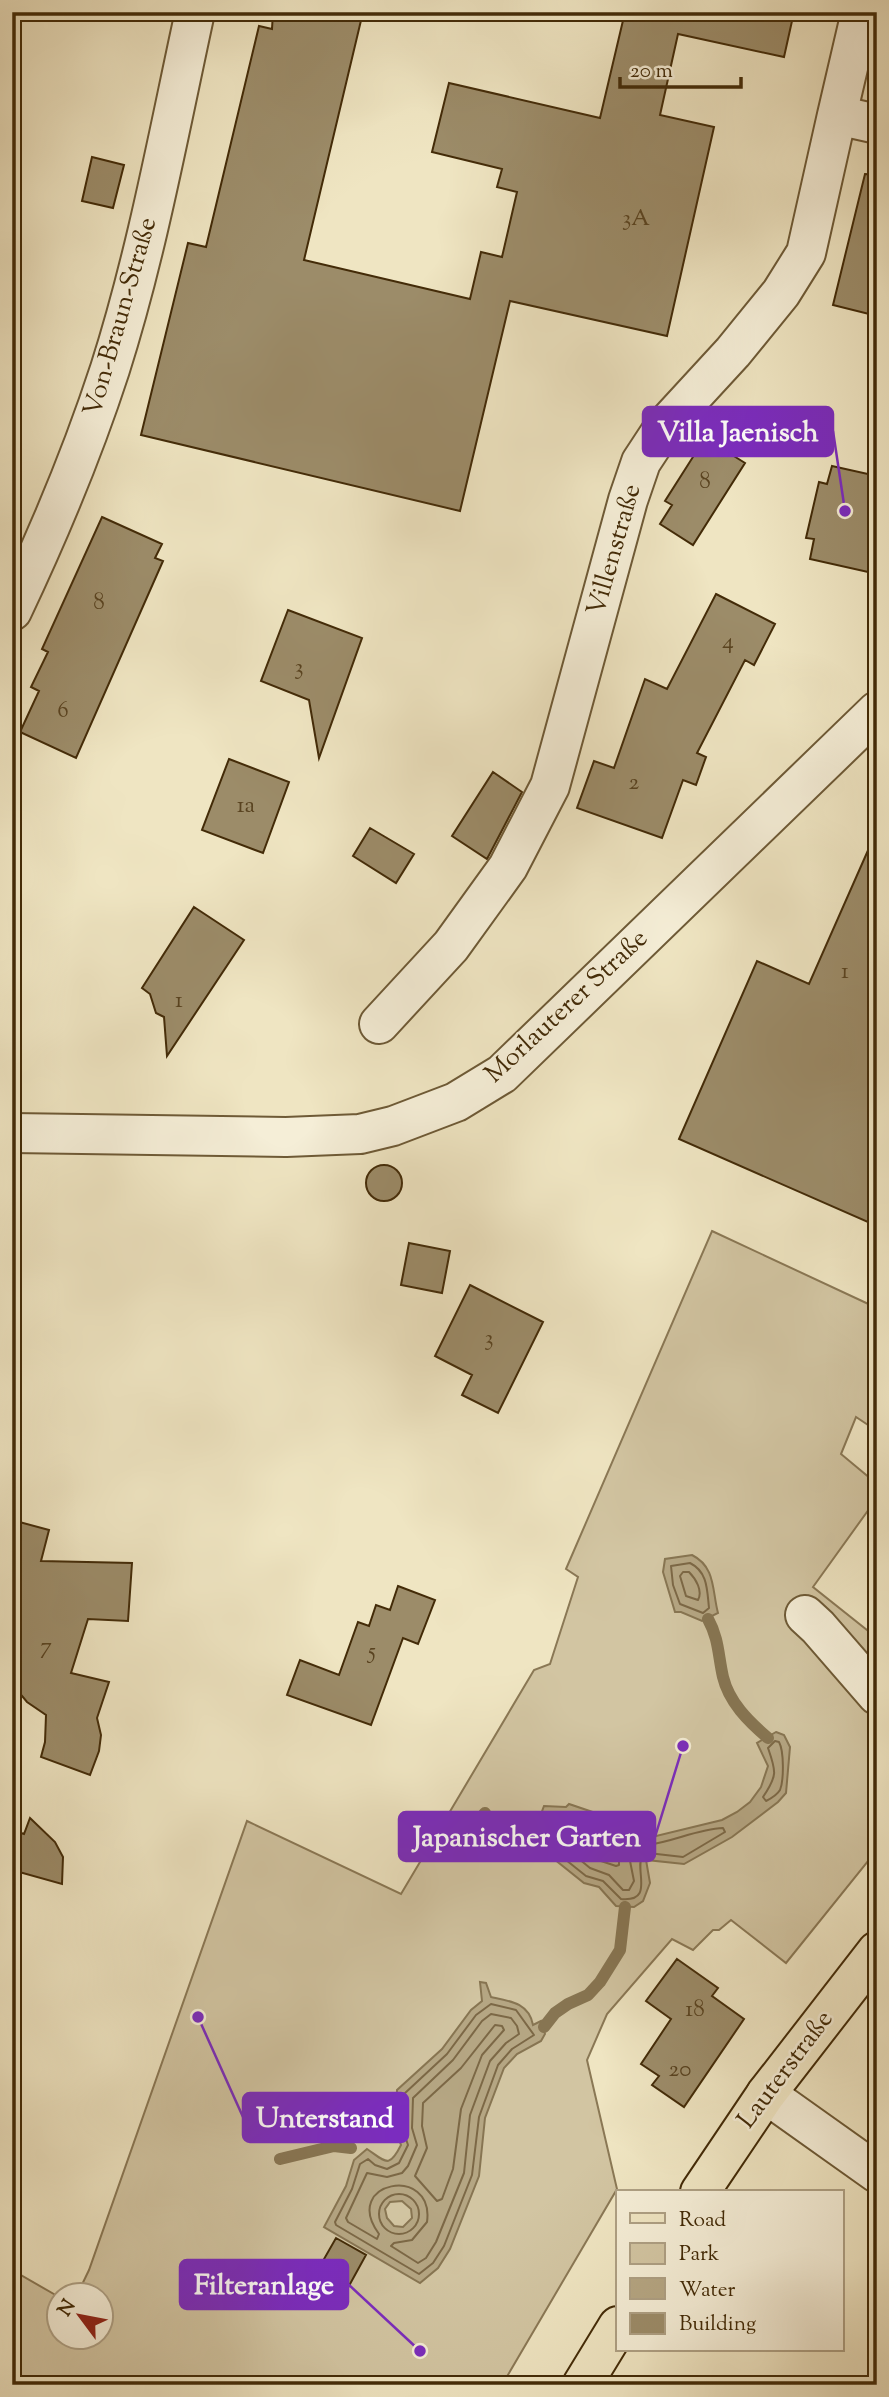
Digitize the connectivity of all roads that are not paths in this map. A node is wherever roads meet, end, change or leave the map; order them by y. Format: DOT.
graph roads {
  1 [pos="195,12"];
  2 [pos="860,12"];
  3 [pos="838,115"];
  4 [pos="877,124"];
  5 [pos="12,611"];
  6 [pos="877,711"];
  7 [pos="379,1024"];
  8 [pos="12,1133"];
  9 [pos="805,1615"];
  10 [pos="877,1695"];
  11 [pos="877,1951"];
  12 [pos="766,2094"];
  13 [pos="877,2173"];
  14 [pos="701,2190"];
  15 [pos="616,2329"];
  16 [pos="582,2385"];
  1 -- 5 [label="street, Von-Braun-Straße"];
  2 -- 3 [label="street, Villenstraße"];
  3 -- 4 [label="street"];
  3 -- 7 [label="street, Villenstraße"];
  6 -- 8 [label="street, Morlauterer Straße"];
  9 -- 10 [label="street"];
  11 -- 12 [label="main road, Lauterstraße"];
  12 -- 13 [label="street"];
  12 -- 14 [label="main road, Lauterstraße"];
  15 -- 16 [label="main road"];
}
